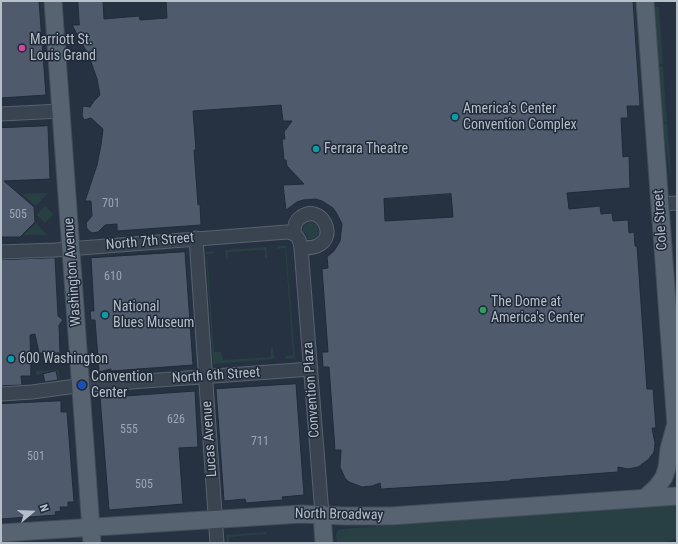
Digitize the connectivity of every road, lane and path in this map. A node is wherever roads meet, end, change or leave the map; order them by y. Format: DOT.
graph roads {
  1 [pos="53,1"];
  2 [pos="645,1"];
  3 [pos="61,110"];
  4 [pos="1,114"];
  5 [pos="677,203"];
  6 [pos="660,204"];
  7 [pos="196,238"];
  8 [pos="298,239"];
  9 [pos="71,249"];
  10 [pos="1,252"];
  11 [pos="674,344"];
  12 [pos="311,369"];
  13 [pos="206,376"];
  14 [pos="81,386"];
  15 [pos="1,394"];
  16 [pos="676,432"];
  17 [pos="677,496"];
  18 [pos="645,498"];
  19 [pos="322,514"];
  20 [pos="215,519"];
  21 [pos="92,535"];
  22 [pos="4,536"];
  23 [pos="217,543"];
  24 [pos="324,543"];
  1 -- 3 [label="main road, Washington Avenue"];
  2 -- 6 [label="main road, Cole Street"];
  3 -- 4 [label="street"];
  3 -- 9 [label="main road, Washington Avenue"];
  5 -- 6 [label="street"];
  6 -- 11 [label="main road, Cole Street"];
  7 -- 8 [label="street, North 7th Street"];
  7 -- 9 [label="street, North 7th Street"];
  7 -- 13 [label="street, Lucas Avenue"];
  8 -- 12 [label="street, Convention Plaza"];
  9 -- 10 [label="street, North 7th Street"];
  9 -- 14 [label="main road, Washington Avenue"];
  11 -- 16 [label="main road, Cole Street"];
  12 -- 13 [label="street, North 6th Street"];
  12 -- 19 [label="street, Convention Plaza"];
  13 -- 14 [label="street, North 6th Street"];
  13 -- 20 [label="street, Lucas Avenue"];
  14 -- 15 [label="street, North 6th Street"];
  14 -- 21 [label="main road, Washington Avenue"];
  16 -- 18 [label="main road, Cole Street"];
  17 -- 18 [label="main road, North Broadway"];
  18 -- 19 [label="main road, North Broadway"];
  19 -- 20 [label="main road, North Broadway"];
  19 -- 24 [label="main road, Convention Plaza"];
  20 -- 21 [label="main road, North Broadway"];
  20 -- 23 [label="street, Lucas Avenue"];
  21 -- 22 [label="main road, North Broadway"];
}
